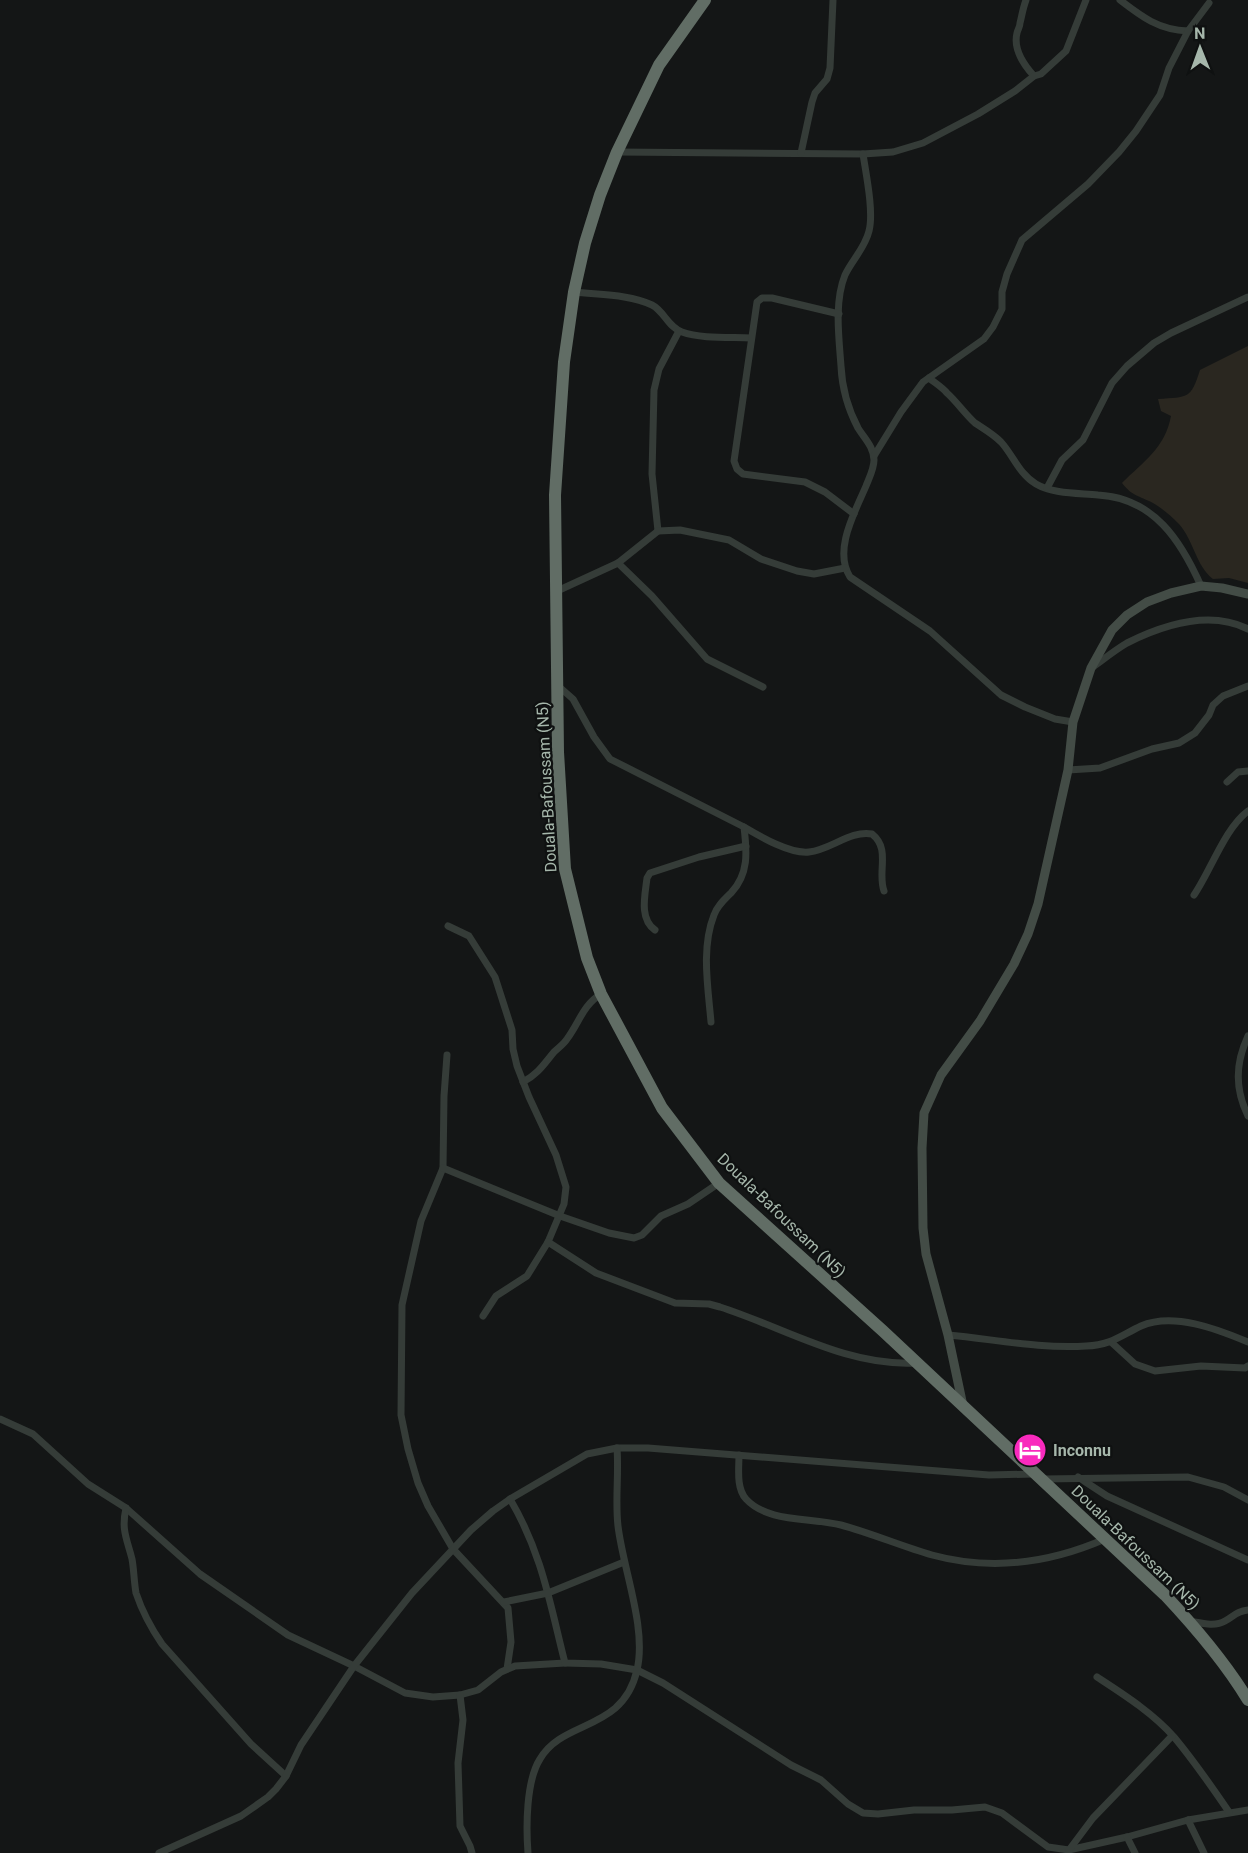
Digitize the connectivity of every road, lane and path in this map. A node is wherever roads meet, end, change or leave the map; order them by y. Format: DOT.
graph roads {
  1 [pos="705,0"];
  2 [pos="833,0"];
  3 [pos="1026,0"];
  4 [pos="1086,0"];
  5 [pos="1120,0"];
  6 [pos="1209,3"];
  7 [pos="1188,31"];
  8 [pos="1034,76"];
  9 [pos="617,152"];
  10 [pos="801,153"];
  11 [pos="863,154"];
  12 [pos="574,292"];
  13 [pos="1248,297"];
  14 [pos="839,314"];
  15 [pos="679,331"];
  16 [pos="751,338"];
  17 [pos="929,378"];
  18 [pos="874,456"];
  19 [pos="1047,488"];
  20 [pos="854,514"];
  21 [pos="658,531"];
  22 [pos="618,563"];
  23 [pos="845,568"];
  24 [pos="1201,586"];
  25 [pos="555,592"];
  26 [pos="1248,594"];
  27 [pos="1248,628"];
  28 [pos="1091,668"];
  29 [pos="556,684"];
  30 [pos="1248,686"];
  31 [pos="763,687"];
  32 [pos="1073,722"];
  33 [pos="1068,770"];
  34 [pos="1248,771"];
  35 [pos="1227,782"];
  36 [pos="1248,811"];
  37 [pos="744,828"];
  38 [pos="747,846"];
  39 [pos="884,891"];
  40 [pos="1194,895"];
  41 [pos="448,926"];
  42 [pos="655,930"];
  43 [pos="601,994"];
  44 [pos="711,1022"];
  45 [pos="1248,1036"];
  46 [pos="447,1055"];
  47 [pos="523,1082"];
  48 [pos="1248,1116"];
  49 [pos="443,1168"];
  50 [pos="719,1183"];
  51 [pos="560,1216"];
  52 [pos="548,1242"];
  53 [pos="483,1316"];
  54 [pos="948,1335"];
  55 [pos="1111,1342"];
  56 [pos="1248,1342"];
  57 [pos="916,1364"];
  58 [pos="1248,1366"];
  59 [pos="964,1408"];
  60 [pos="0,1419"];
  61 [pos="617,1448"];
  62 [pos="739,1455"];
  63 [pos="1037,1476"];
  64 [pos="1078,1477"];
  65 [pos="510,1498"];
  66 [pos="1248,1500"];
  67 [pos="126,1508"];
  68 [pos="1105,1539"];
  69 [pos="453,1549"];
  70 [pos="1248,1560"];
  71 [pos="624,1562"];
  72 [pos="548,1593"];
  73 [pos="504,1602"];
  74 [pos="1248,1610"];
  75 [pos="1189,1621"];
  76 [pos="565,1663"];
  77 [pos="354,1666"];
  78 [pos="507,1669"];
  79 [pos="637,1670"];
  80 [pos="1097,1677"];
  81 [pos="460,1695"];
  82 [pos="1248,1700"];
  83 [pos="1173,1736"];
  84 [pos="286,1776"];
  85 [pos="1248,1810"];
  86 [pos="1229,1812"];
  87 [pos="1188,1820"];
  88 [pos="1127,1837"];
  89 [pos="1069,1850"];
  90 [pos="159,1853"];
  91 [pos="472,1853"];
  92 [pos="528,1853"];
  93 [pos="1135,1853"];
  94 [pos="1204,1853"];
  1 -- 9 [label="highway, Douala-Bafoussam (N5)"];
  2 -- 10 [label="street"];
  3 -- 8 [label="street"];
  4 -- 8 [label="street"];
  5 -- 7 [label="street"];
  6 -- 7 [label="street"];
  7 -- 17 [label="street"];
  8 -- 11 [label="street"];
  9 -- 10 [label="street"];
  9 -- 12 [label="highway, Douala-Bafoussam (N5)"];
  10 -- 11 [label="street"];
  11 -- 14 [label="street"];
  12 -- 15 [label="street"];
  12 -- 25 [label="highway, Douala-Bafoussam (N5)"];
  13 -- 19 [label="street"];
  14 -- 16 [label="street"];
  14 -- 18 [label="street"];
  15 -- 16 [label="street"];
  15 -- 21 [label="street"];
  16 -- 20 [label="street"];
  17 -- 18 [label="street"];
  17 -- 19 [label="street"];
  18 -- 20 [label="street"];
  19 -- 24 [label="street"];
  20 -- 23 [label="street"];
  21 -- 22 [label="street"];
  21 -- 23 [label="street"];
  22 -- 25 [label="street"];
  22 -- 31 [label="street"];
  23 -- 32 [label="street"];
  24 -- 26 [label="street"];
  24 -- 28 [label="street"];
  25 -- 29 [label="highway, Douala-Bafoussam (N5)"];
  27 -- 28 [label="street"];
  28 -- 32 [label="street"];
  29 -- 37 [label="street"];
  29 -- 43 [label="highway, Douala-Bafoussam (N5)"];
  30 -- 33 [label="street"];
  32 -- 33 [label="street"];
  33 -- 54 [label="street"];
  34 -- 35 [label="street"];
  36 -- 40 [label="street"];
  37 -- 38 [label="street"];
  37 -- 39 [label="street"];
  38 -- 42 [label="street"];
  38 -- 44 [label="street"];
  41 -- 47 [label="street"];
  43 -- 47 [label="street"];
  43 -- 50 [label="highway, Douala-Bafoussam (N5)"];
  45 -- 48 [label="street"];
  46 -- 49 [label="street"];
  47 -- 51 [label="street"];
  49 -- 51 [label="street"];
  49 -- 69 [label="street"];
  50 -- 51 [label="street"];
  50 -- 57 [label="highway, Douala-Bafoussam (N5)"];
  51 -- 52 [label="street"];
  52 -- 53 [label="street"];
  52 -- 57 [label="street"];
  54 -- 55 [label="street"];
  54 -- 59 [label="street"];
  55 -- 56 [label="street"];
  55 -- 58 [label="street"];
  57 -- 59 [label="highway, Douala-Bafoussam (N5)"];
  59 -- 63 [label="highway, Douala-Bafoussam (N5)"];
  60 -- 67 [label="street"];
  61 -- 62 [label="street"];
  61 -- 65 [label="street"];
  61 -- 71 [label="street"];
  62 -- 63 [label="street"];
  62 -- 68 [label="street"];
  63 -- 64 [label="street"];
  63 -- 68 [label="highway, Douala-Bafoussam (N5)"];
  64 -- 66 [label="street"];
  64 -- 70 [label="street"];
  65 -- 69 [label="street"];
  65 -- 72 [label="street"];
  67 -- 77 [label="street"];
  67 -- 84 [label="street"];
  68 -- 75 [label="highway, Douala-Bafoussam (N5)"];
  69 -- 73 [label="street"];
  69 -- 77 [label="street"];
  71 -- 72 [label="street"];
  71 -- 79 [label="street"];
  72 -- 73 [label="street"];
  72 -- 76 [label="street"];
  73 -- 78 [label="street"];
  74 -- 75 [label="street"];
  75 -- 82 [label="highway, Douala-Bafoussam (N5)"];
  76 -- 78 [label="street"];
  76 -- 79 [label="street"];
  77 -- 81 [label="street"];
  77 -- 84 [label="street"];
  78 -- 81 [label="street"];
  79 -- 89 [label="street"];
  79 -- 92 [label="street"];
  80 -- 83 [label="street"];
  81 -- 91 [label="street"];
  83 -- 86 [label="street"];
  83 -- 89 [label="street"];
  84 -- 90 [label="street"];
  85 -- 86 [label="street"];
  86 -- 87 [label="street"];
  87 -- 88 [label="street"];
  87 -- 94 [label="street"];
  88 -- 89 [label="street"];
  88 -- 93 [label="street"];
}
